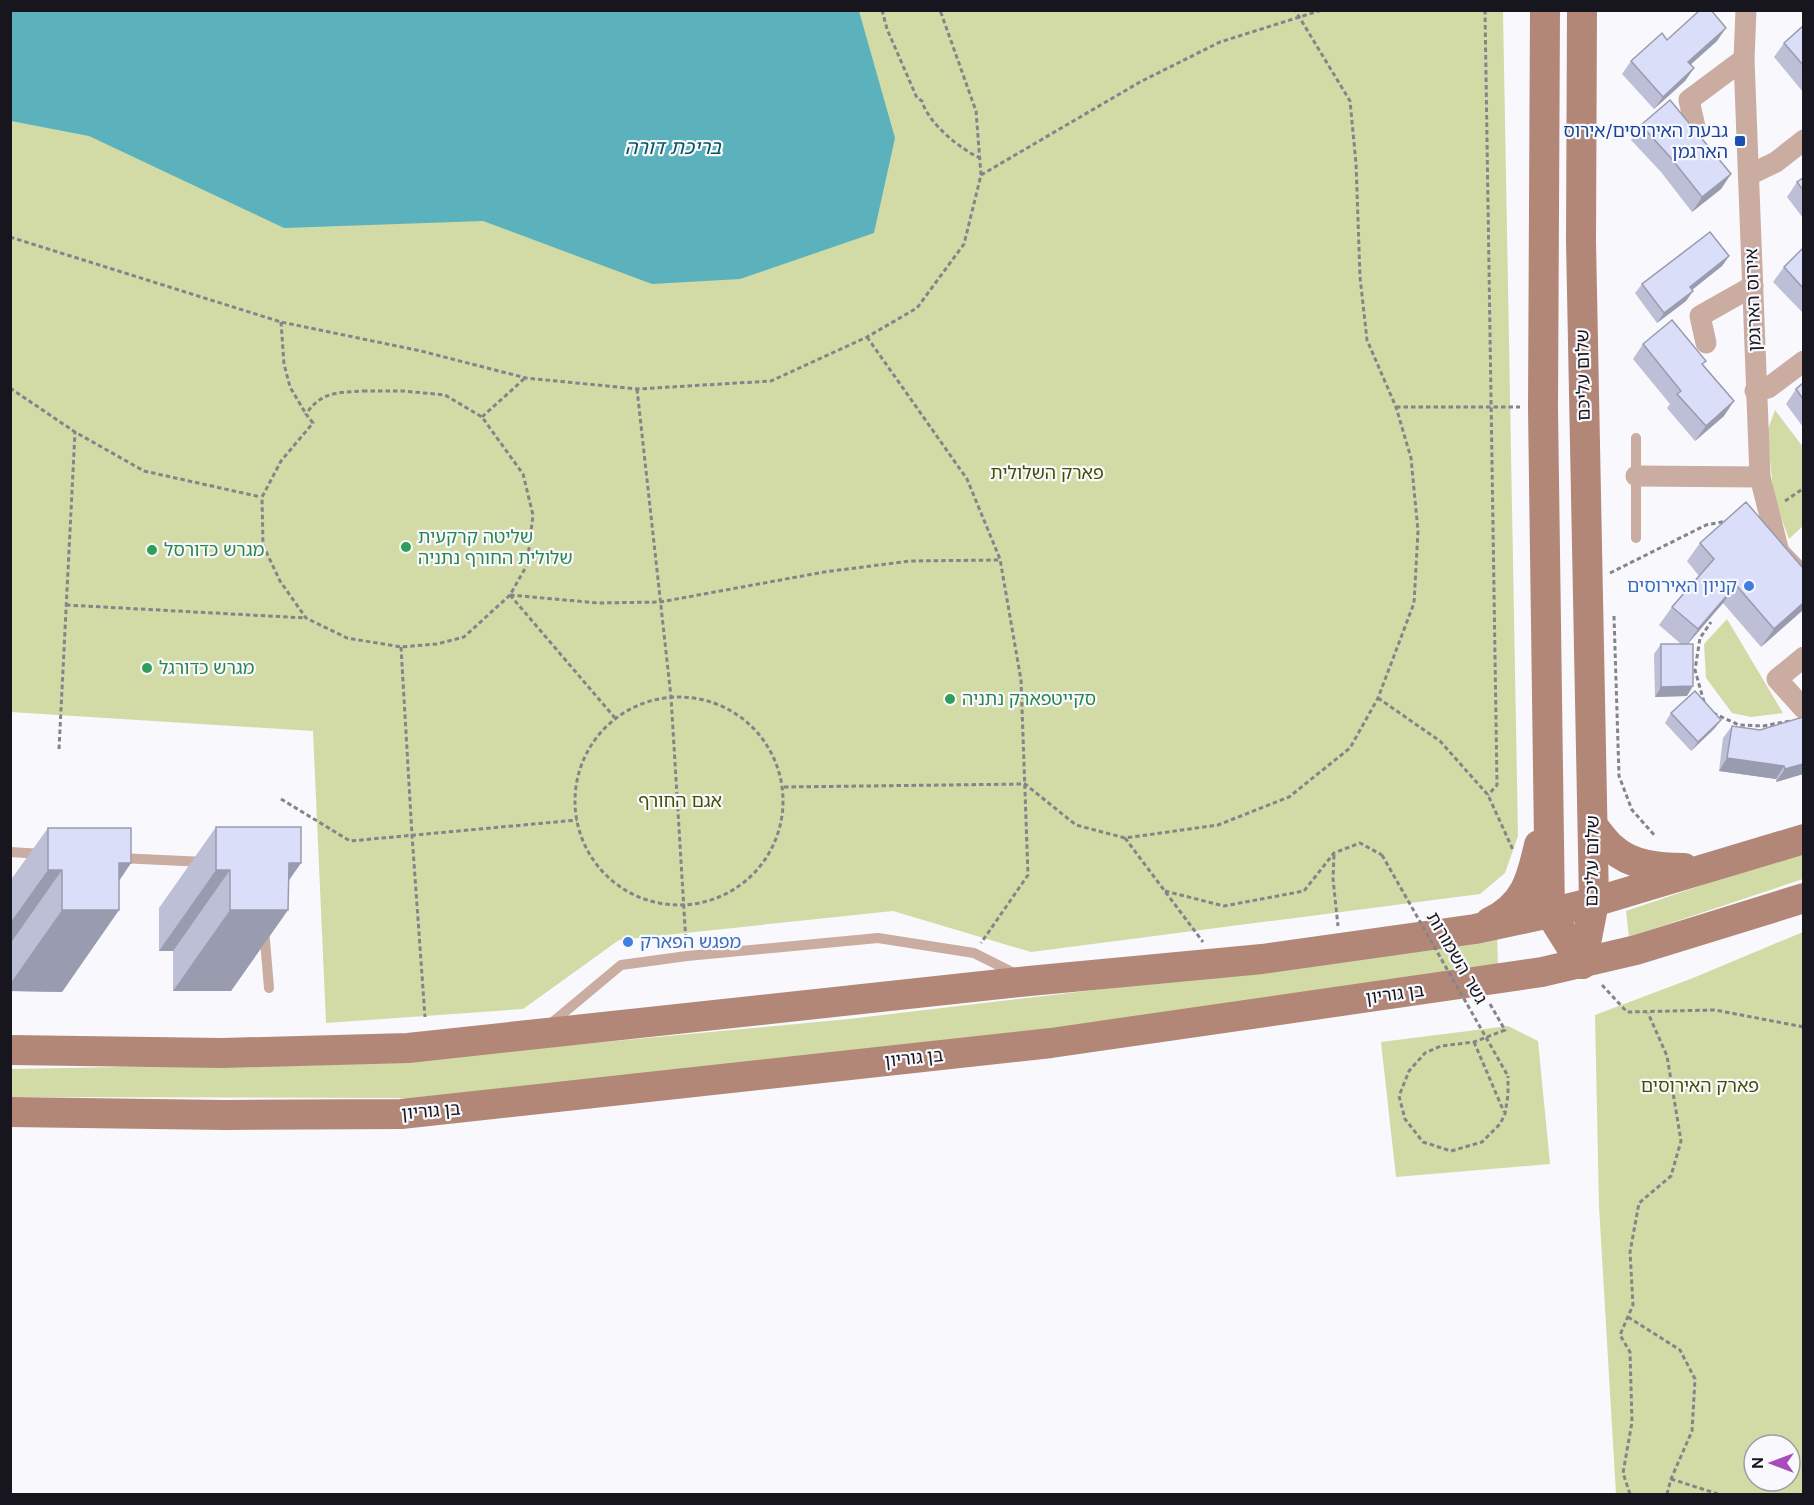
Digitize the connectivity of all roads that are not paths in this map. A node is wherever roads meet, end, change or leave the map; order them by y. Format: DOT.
graph roads {
  1 [pos="1545,10"];
  2 [pos="1582,10"];
  3 [pos="1746,10"];
  4 [pos="1744,59"];
  5 [pos="1695,128"];
  6 [pos="1803,140"];
  7 [pos="1749,174"];
  8 [pos="1753,286"];
  9 [pos="1706,344"];
  10 [pos="1803,361"];
  11 [pos="1755,391"];
  12 [pos="1636,438"];
  13 [pos="1636,476"];
  14 [pos="1760,477"];
  15 [pos="1636,538"];
  16 [pos="1803,578"];
  17 [pos="1803,657"];
  18 [pos="1798,714"];
  19 [pos="1548,801"];
  20 [pos="1593,826"];
  21 [pos="1803,839"];
  22 [pos="10,852"];
  23 [pos="56,855"];
  24 [pos="113,858"];
  25 [pos="216,863"];
  26 [pos="1702,869"];
  27 [pos="1803,898"];
  28 [pos="1594,902"];
  29 [pos="263,913"];
  30 [pos="1550,913"];
  31 [pos="1475,928"];
  32 [pos="1592,975"];
  33 [pos="1029,981"];
  34 [pos="268,988"];
  35 [pos="538,1035"];
  36 [pos="10,1050"];
  37 [pos="10,1112"];
  1 -- 19 [label="main road"];
  2 -- 20 [label="main road, שלום עליכם"];
  3 -- 4 [label="street, אירוס הארגמן"];
  4 -- 5 [label="street"];
  4 -- 7 [label="street, אירוס הארגמן"];
  6 -- 7 [label="street"];
  7 -- 8 [label="street, אירוס הארגמן"];
  8 -- 9 [label="street"];
  8 -- 11 [label="street, אירוס הארגמן"];
  10 -- 11 [label="street"];
  11 -- 14 [label="street, אירוס הארגמן"];
  12 -- 13 [label="lane"];
  13 -- 14 [label="street"];
  13 -- 15 [label="lane"];
  14 -- 16 [label="street, אירוס הארגמן"];
  17 -- 18 [label="street"];
  19 -- 30 [label="main road"];
  19 -- 31 [label="main road"];
  20 -- 26 [label="main road"];
  20 -- 28 [label="main road, שלום עליכם"];
  21 -- 26 [label="main road"];
  22 -- 23 [label="lane"];
  24 -- 25 [label="lane"];
  26 -- 28 [label="main road"];
  27 -- 32 [label="main road, בן גוריון"];
  28 -- 30 [label="main road"];
  28 -- 32 [label="main road, שלום עליכם"];
  29 -- 34 [label="lane"];
  30 -- 31 [label="main road"];
  30 -- 32 [label="main road"];
  31 -- 33 [label="main road"];
  32 -- 37 [label="main road, בן גוריון"];
  33 -- 35 [label="main road"];
  33 -- 35 [label="lane"];
  35 -- 36 [label="main road"];
}
